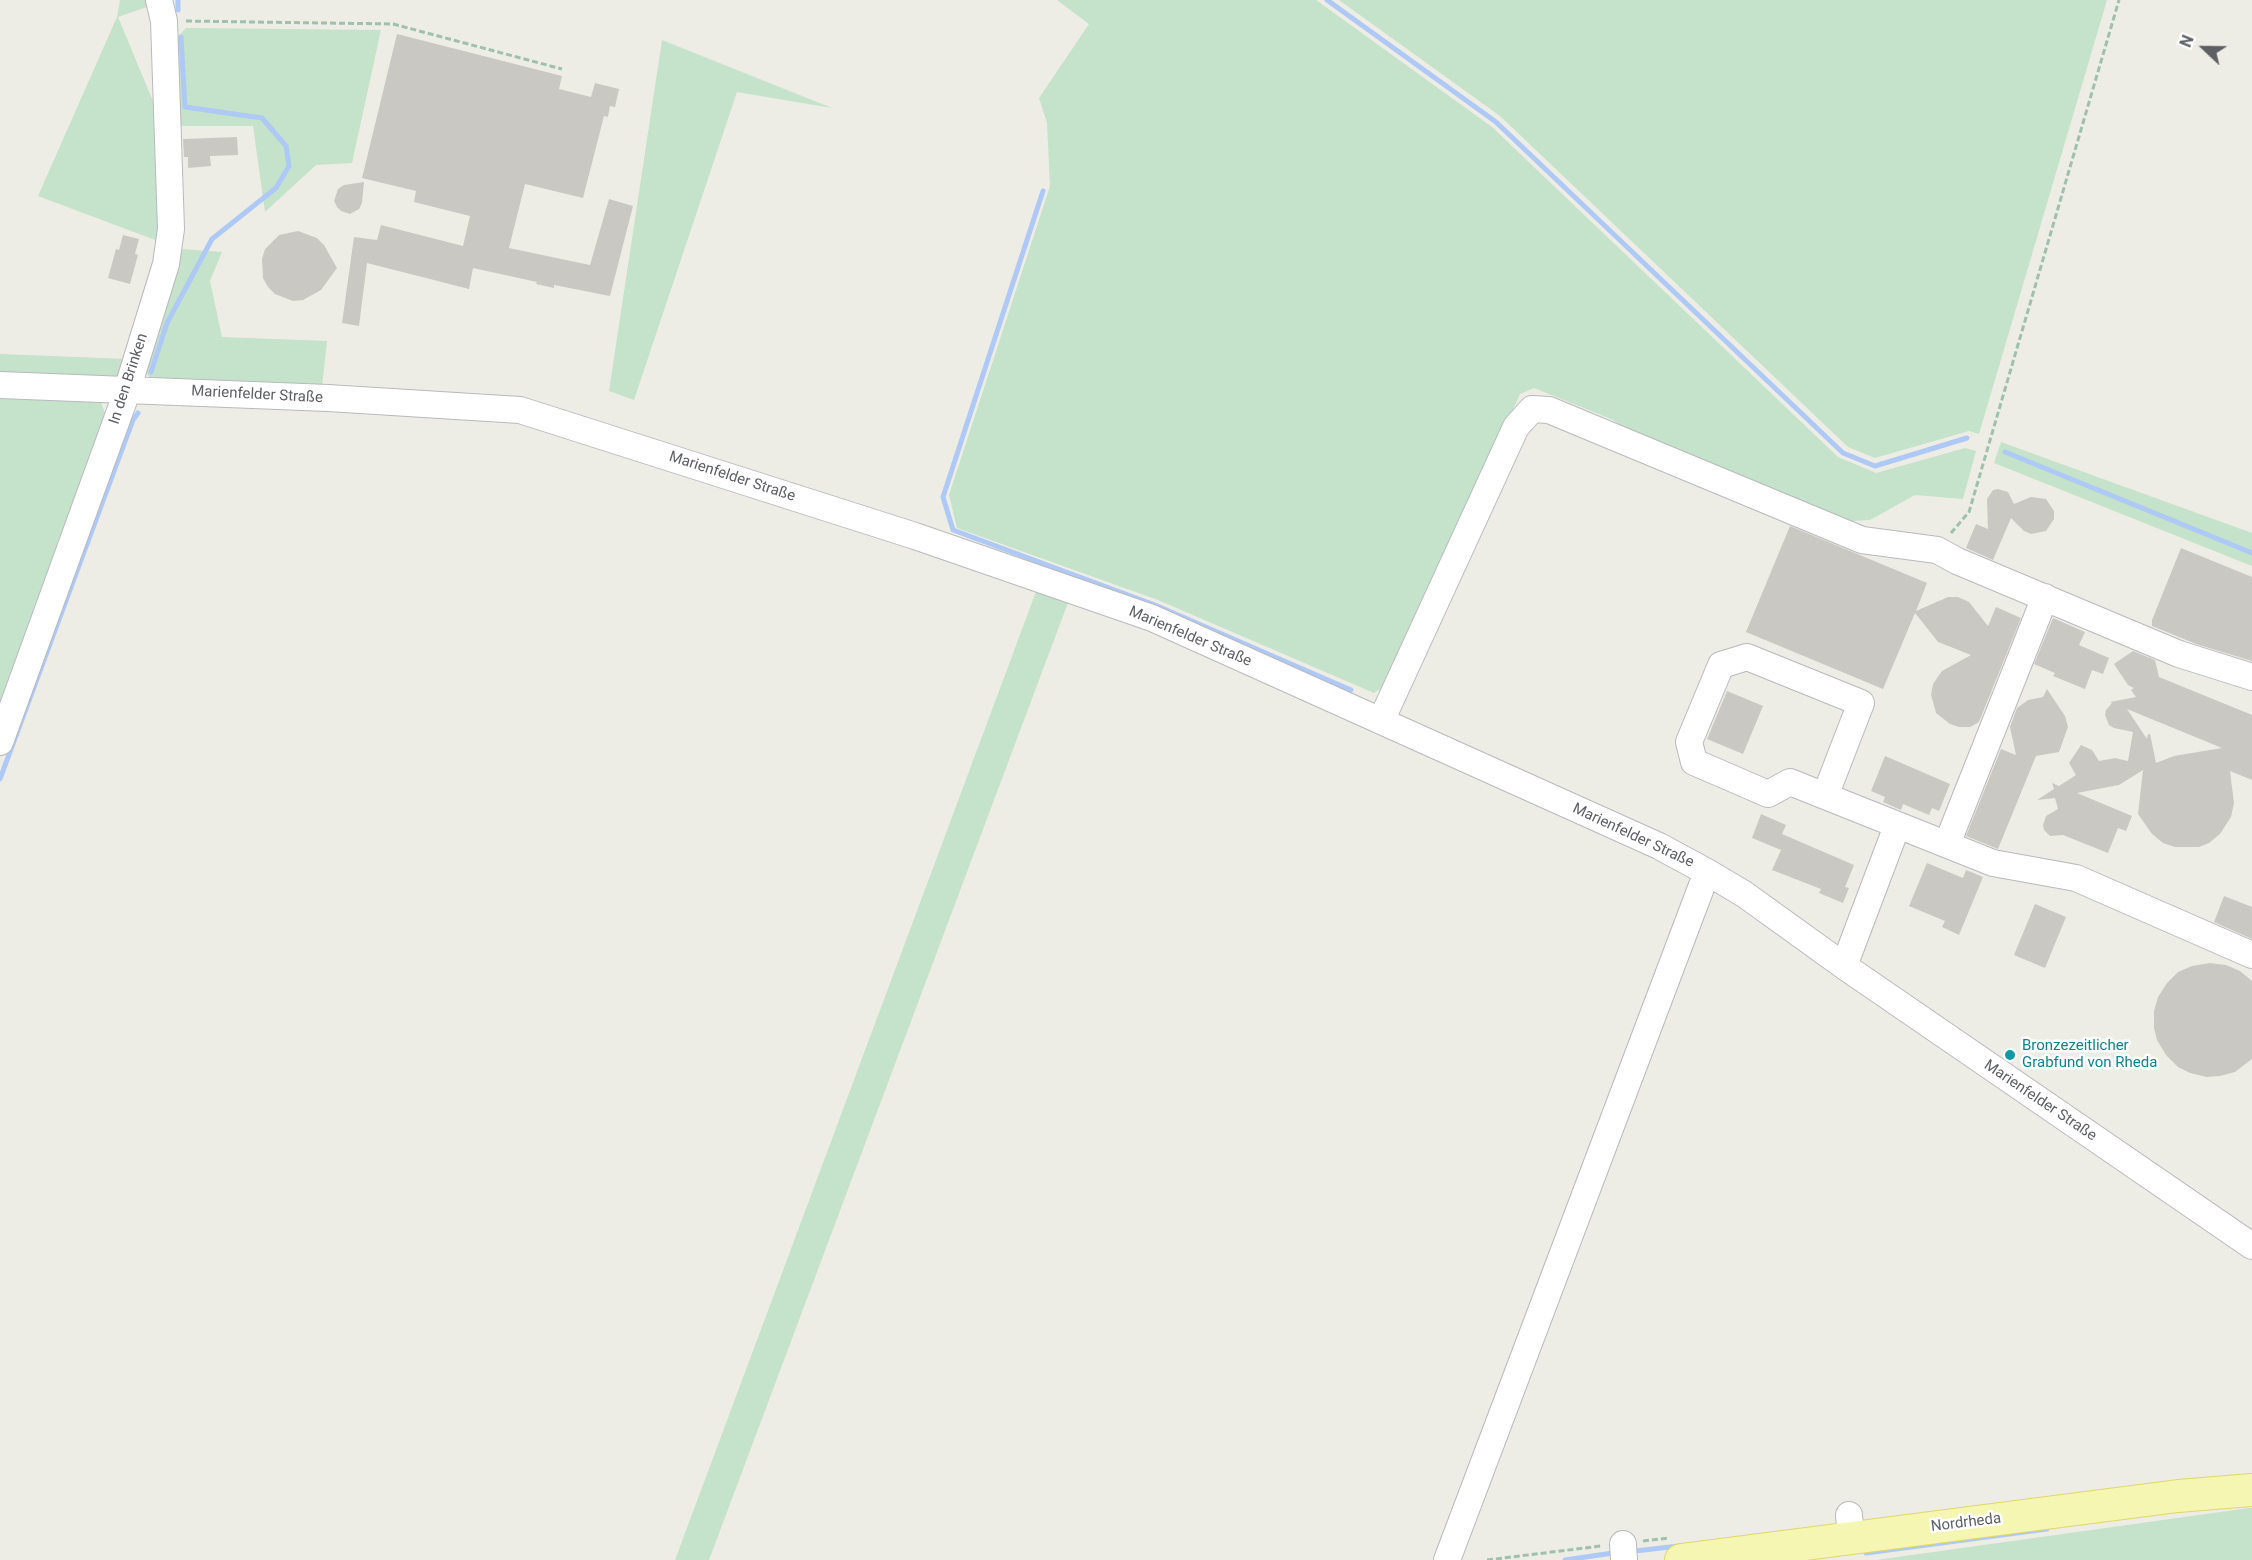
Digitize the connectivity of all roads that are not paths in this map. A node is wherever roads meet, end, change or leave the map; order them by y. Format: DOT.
graph roads {
  1 [pos="161,10"];
  2 [pos="0,385"];
  3 [pos="126,389"];
  4 [pos="2045,597"];
  5 [pos="2252,677"];
  6 [pos="1381,721"];
  7 [pos="0,742"];
  8 [pos="1825,796"];
  9 [pos="1897,826"];
  10 [pos="1947,844"];
  11 [pos="1707,872"];
  12 [pos="2252,955"];
  13 [pos="1844,966"];
  14 [pos="2252,1246"];
  15 [pos="2252,1490"];
  16 [pos="1447,1560"];
  17 [pos="1681,1560"];
  1 -- 3 [label="street, In den Brinken"];
  2 -- 3 [label="street, Marienfelder Straße"];
  3 -- 6 [label="street, Marienfelder Straße"];
  3 -- 7 [label="street, In den Brinken"];
  4 -- 5 [label="street"];
  4 -- 6 [label="street"];
  4 -- 10 [label="street"];
  6 -- 11 [label="street, Marienfelder Straße"];
  8 -- 8 [label="street"];
  8 -- 9 [label="street"];
  9 -- 10 [label="street"];
  9 -- 13 [label="street"];
  10 -- 12 [label="street"];
  11 -- 13 [label="street, Marienfelder Straße"];
  11 -- 16 [label="street"];
  13 -- 14 [label="street, Marienfelder Straße"];
  15 -- 17 [label="main road, Nordrheda"];
}
